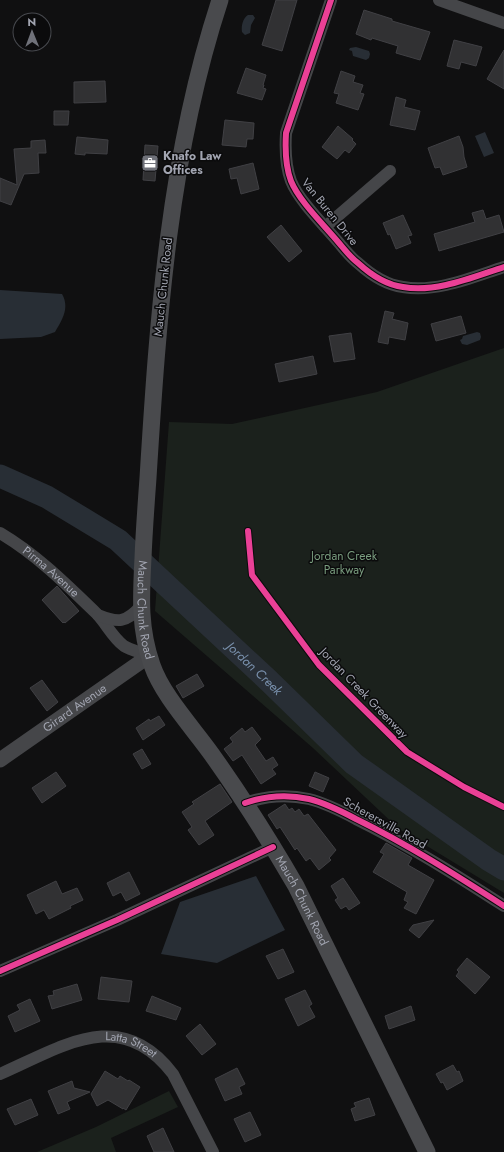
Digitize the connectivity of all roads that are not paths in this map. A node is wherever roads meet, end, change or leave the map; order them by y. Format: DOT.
graph roads {
  1 [pos="220,0"];
  2 [pos="331,0"];
  3 [pos="439,0"];
  4 [pos="504,23"];
  5 [pos="390,171"];
  6 [pos="325,227"];
  7 [pos="504,268"];
  8 [pos="0,533"];
  9 [pos="141,606"];
  10 [pos="97,615"];
  11 [pos="149,656"];
  12 [pos="0,760"];
  13 [pos="245,803"];
  14 [pos="273,847"];
  15 [pos="504,906"];
  16 [pos="0,971"];
  17 [pos="0,1074"];
  18 [pos="213,1152"];
  19 [pos="426,1152"];
  1 -- 9 [label="main road, Mauch Chunk Road"];
  2 -- 6 [label="street, Van Buren Drive"];
  3 -- 4 [label="street"];
  5 -- 6 [label="street"];
  6 -- 7 [label="street, Van Buren Drive"];
  8 -- 10 [label="street, Pirma Avenue"];
  9 -- 10 [label="street, Pirma Avenue"];
  9 -- 11 [label="main road, Mauch Chunk Road"];
  10 -- 11 [label="street, Pirma Avenue"];
  11 -- 12 [label="street, Girard Avenue"];
  11 -- 13 [label="main road, Mauch Chunk Road"];
  13 -- 14 [label="main road, Mauch Chunk Road"];
  13 -- 15 [label="street, Scherersville Road"];
  14 -- 16 [label="street"];
  14 -- 19 [label="main road, Mauch Chunk Road"];
  17 -- 18 [label="street, Latta Street"];
}
